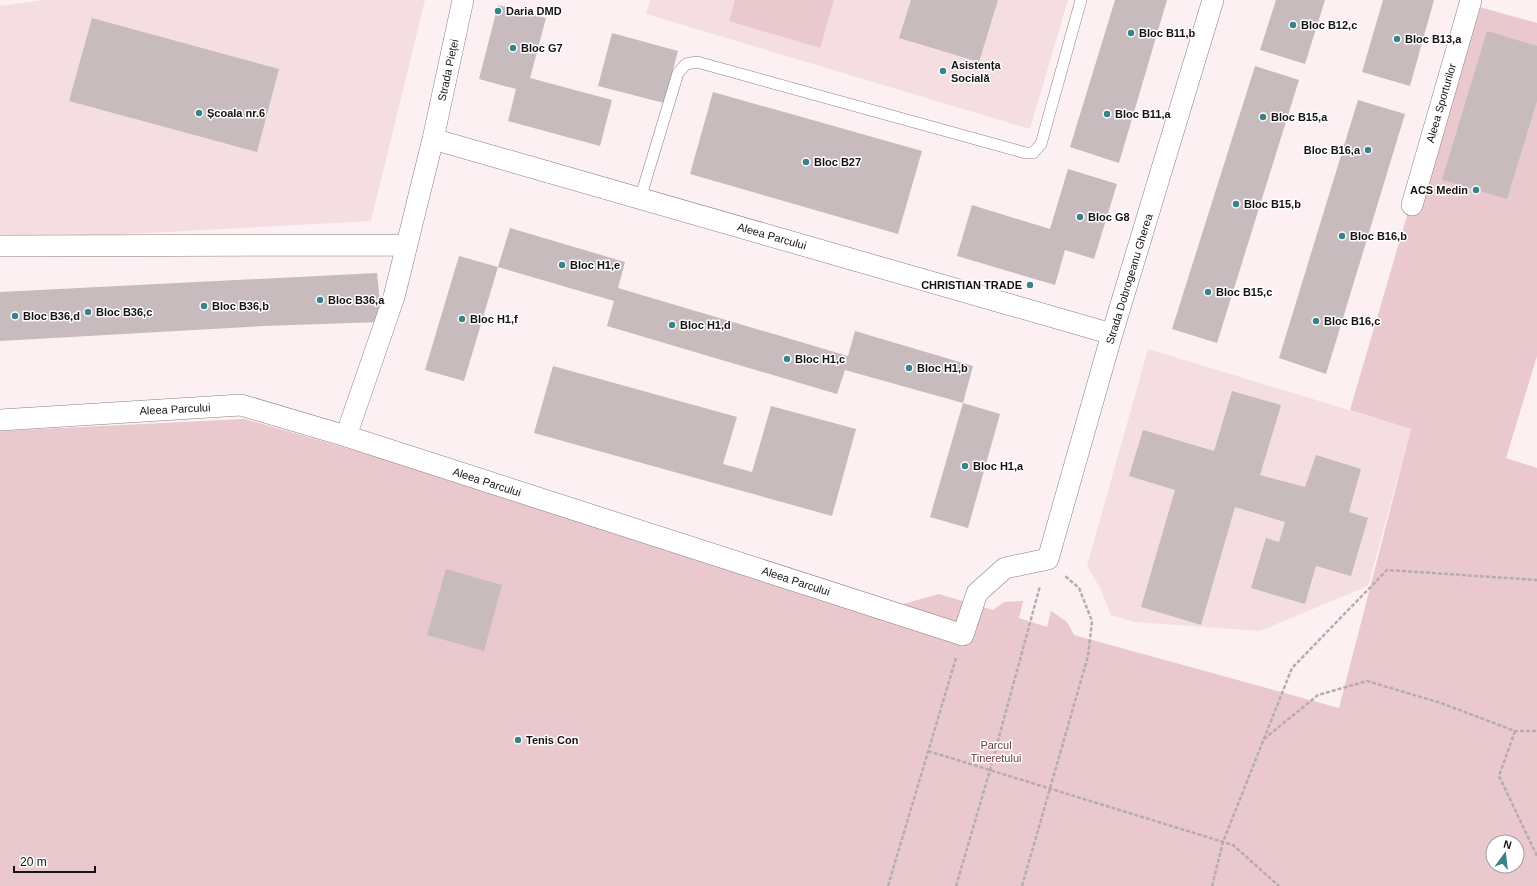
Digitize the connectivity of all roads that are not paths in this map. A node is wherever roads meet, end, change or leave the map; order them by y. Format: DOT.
graph roads {
  1 [pos="463,0"];
  2 [pos="1081,0"];
  3 [pos="1213,0"];
  4 [pos="1471,0"];
  5 [pos="433,139"];
  6 [pos="640,199"];
  7 [pos="1412,205"];
  8 [pos="406,245"];
  9 [pos="0,246"];
  10 [pos="1112,334"];
  11 [pos="0,420"];
  12 [pos="346,436"];
  13 [pos="963,635"];
  1 -- 5 [label="street, Strada Pieței"];
  2 -- 6 [label="lane"];
  3 -- 10 [label="street, Strada Dobrogeanu Gherea"];
  4 -- 7 [label="street, Aleea Sporturilor"];
  5 -- 6 [label="street, Aleea Parcului"];
  5 -- 8 [label="street, Strada Pieței"];
  6 -- 10 [label="street, Aleea Parcului"];
  8 -- 9 [label="street"];
  8 -- 12 [label="street, Strada Pieței"];
  10 -- 13 [label="street, Strada Dobrogeanu Gherea"];
  11 -- 12 [label="street, Aleea Parcului"];
  12 -- 13 [label="street, Aleea Parcului"];
}
